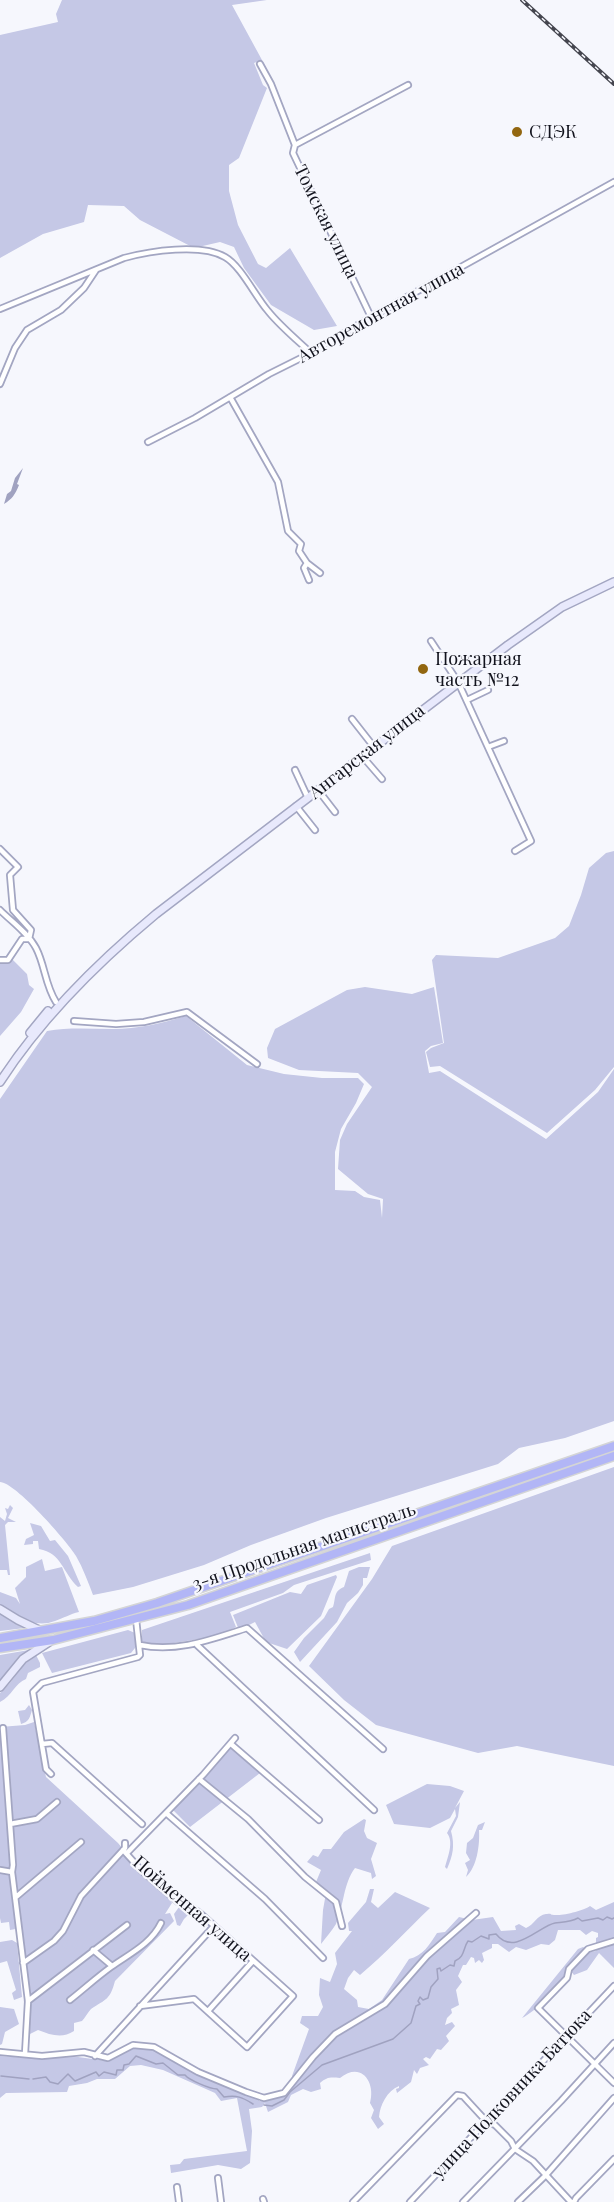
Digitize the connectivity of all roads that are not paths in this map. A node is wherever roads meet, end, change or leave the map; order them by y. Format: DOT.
graph roads {
  1 [pos="260,64"];
  2 [pos="408,85"];
  3 [pos="295,145"];
  4 [pos="614,182"];
  5 [pos="97,269"];
  6 [pos="0,309"];
  7 [pos="371,317"];
  8 [pos="311,353"];
  9 [pos="0,384"];
  10 [pos="230,397"];
  11 [pos="148,442"];
  12 [pos="307,563"];
  13 [pos="320,573"];
  14 [pos="309,580"];
  15 [pos="614,582"];
  16 [pos="431,641"];
  17 [pos="458,682"];
  18 [pos="488,690"];
  19 [pos="466,700"];
  20 [pos="352,719"];
  21 [pos="504,741"];
  22 [pos="374,747"];
  23 [pos="488,747"];
  24 [pos="362,756"];
  25 [pos="295,770"];
  26 [pos="382,779"];
  27 [pos="318,790"];
  28 [pos="308,798"];
  29 [pos="296,807"];
  30 [pos="335,812"];
  31 [pos="315,830"];
  32 [pos="0,849"];
  33 [pos="515,851"];
  34 [pos="0,910"];
  35 [pos="156,914"];
  36 [pos="29,939"];
  37 [pos="0,960"];
  38 [pos="56,1002"];
  39 [pos="74,1021"];
  40 [pos="257,1064"];
  41 [pos="0,1074"];
  42 [pos="0,1082"];
  43 [pos="614,1446"];
  44 [pos="614,1456"];
  45 [pos="0,1609"];
  46 [pos="136,1619"];
  47 [pos="48,1630"];
  48 [pos="0,1638"];
  49 [pos="53,1640"];
  50 [pos="140,1645"];
  51 [pos="197,1645"];
  52 [pos="0,1648"];
  53 [pos="0,1687"];
  54 [pos="3,1728"];
  55 [pos="235,1738"];
  56 [pos="42,1744"];
  57 [pos="231,1744"];
  58 [pos="383,1749"];
  59 [pos="51,1774"];
  60 [pos="199,1779"];
  61 [pos="57,1802"];
  62 [pos="374,1810"];
  63 [pos="166,1813"];
  64 [pos="319,1820"];
  65 [pos="10,1824"];
  66 [pos="142,1824"];
  67 [pos="81,1842"];
  68 [pos="125,1842"];
  69 [pos="125,1851"];
  70 [pos="0,1870"];
  71 [pos="12,1872"];
  72 [pos="16,1897"];
  73 [pos="476,1913"];
  74 [pos="160,1923"];
  75 [pos="127,1925"];
  76 [pos="214,1926"];
  77 [pos="342,1926"];
  78 [pos="614,1941"];
  79 [pos="93,1950"];
  80 [pos="323,1958"];
  81 [pos="253,1961"];
  82 [pos="22,1963"];
  83 [pos="112,1966"];
  84 [pos="614,1986"];
  85 [pos="70,2000"];
  86 [pos="28,2001"];
  87 [pos="140,2006"];
  88 [pos="208,2011"];
  89 [pos="566,2037"];
  90 [pos="614,2043"];
  91 [pos="0,2052"];
  92 [pos="25,2054"];
  93 [pos="95,2056"];
  94 [pos="595,2063"];
  95 [pos="614,2083"];
  96 [pos="614,2098"];
  97 [pos="487,2122"];
  98 [pos="515,2149"];
  99 [pos="614,2159"];
  100 [pos="545,2176"];
  101 [pos="218,2178"];
  102 [pos="177,2187"];
  103 [pos="178,2202"];
  104 [pos="221,2202"];
  105 [pos="353,2202"];
  106 [pos="410,2202"];
  107 [pos="464,2202"];
  108 [pos="518,2202"];
  109 [pos="572,2202"];
  1 -- 3 [label="street"];
  2 -- 3 [label="street, Томская улица"];
  3 -- 7 [label="street, Томская улица"];
  4 -- 7 [label="street, Авторемонтная улица"];
  5 -- 6 [label="street"];
  5 -- 8 [label="street"];
  5 -- 9 [label="street"];
  7 -- 8 [label="street, Авторемонтная улица"];
  8 -- 10 [label="street, Авторемонтная улица"];
  10 -- 11 [label="street, Авторемонтная улица"];
  10 -- 12 [label="street"];
  12 -- 13 [label="street"];
  12 -- 14 [label="street"];
  15 -- 17 [label="main road, Ангарская улица"];
  16 -- 17 [label="street"];
  17 -- 19 [label="street"];
  17 -- 22 [label="main road, Ангарская улица"];
  18 -- 19 [label="street"];
  19 -- 23 [label="street"];
  20 -- 22 [label="street"];
  21 -- 23 [label="street"];
  22 -- 24 [label="main road, Ангарская улица"];
  23 -- 33 [label="street"];
  24 -- 26 [label="street"];
  24 -- 27 [label="main road, Ангарская улица"];
  25 -- 28 [label="street"];
  27 -- 28 [label="main road, Ангарская улица"];
  27 -- 30 [label="street"];
  28 -- 29 [label="main road, Ангарская улица"];
  29 -- 31 [label="street"];
  29 -- 35 [label="main road, Ангарская улица"];
  32 -- 36 [label="street"];
  34 -- 36 [label="street"];
  35 -- 38 [label="main road, Ангарская улица"];
  35 -- 42 [label="main road, Ангарская улица"];
  36 -- 37 [label="street"];
  36 -- 38 [label="street"];
  38 -- 41 [label="main road, Ангарская улица"];
  39 -- 40 [label="street"];
  43 -- 47 [label="highway, 3-я Продольная магистраль"];
  44 -- 46 [label="highway, 3-я Продольная магистраль"];
  45 -- 47 [label="main road"];
  46 -- 49 [label="highway, 3-я Продольная магистраль"];
  46 -- 50 [label="street"];
  47 -- 48 [label="highway, 3-я Продольная магистраль"];
  49 -- 52 [label="highway, 3-я Продольная магистраль"];
  49 -- 53 [label="main road"];
  50 -- 51 [label="street"];
  50 -- 56 [label="street"];
  51 -- 58 [label="street"];
  51 -- 62 [label="street"];
  54 -- 65 [label="street"];
  55 -- 57 [label="street"];
  56 -- 59 [label="street"];
  56 -- 66 [label="street"];
  57 -- 60 [label="street"];
  57 -- 64 [label="street"];
  60 -- 63 [label="street"];
  60 -- 77 [label="street"];
  61 -- 65 [label="street"];
  63 -- 69 [label="street"];
  63 -- 80 [label="street"];
  65 -- 71 [label="street"];
  67 -- 72 [label="street"];
  68 -- 69 [label="street, Пойменная улица"];
  69 -- 76 [label="street, Пойменная улица"];
  69 -- 82 [label="street"];
  70 -- 71 [label="street"];
  71 -- 72 [label="street"];
  72 -- 82 [label="street"];
  73 -- 93 [label="street"];
  74 -- 83 [label="street"];
  75 -- 79 [label="street"];
  76 -- 81 [label="street, Пойменная улица"];
  76 -- 87 [label="street"];
  78 -- 89 [label="street"];
  79 -- 83 [label="street"];
  79 -- 86 [label="street"];
  81 -- 88 [label="street"];
  81 -- 88 [label="street, Пойменная улица"];
  82 -- 86 [label="street"];
  83 -- 85 [label="street"];
  84 -- 89 [label="street, улица Полковника Батюка"];
  86 -- 92 [label="street"];
  87 -- 88 [label="street"];
  87 -- 93 [label="street"];
  89 -- 94 [label="street"];
  89 -- 97 [label="street, улица Полковника Батюка"];
  90 -- 94 [label="street"];
  91 -- 92 [label="street"];
  92 -- 93 [label="street"];
  94 -- 95 [label="street"];
  94 -- 98 [label="street"];
  96 -- 100 [label="street"];
  97 -- 98 [label="street"];
  97 -- 105 [label="street"];
  97 -- 106 [label="street, улица Полковника Батюка"];
  98 -- 100 [label="street"];
  98 -- 107 [label="street"];
  99 -- 109 [label="street"];
  100 -- 108 [label="street"];
  100 -- 109 [label="street"];
  101 -- 104 [label="street"];
  102 -- 103 [label="street"];
}
